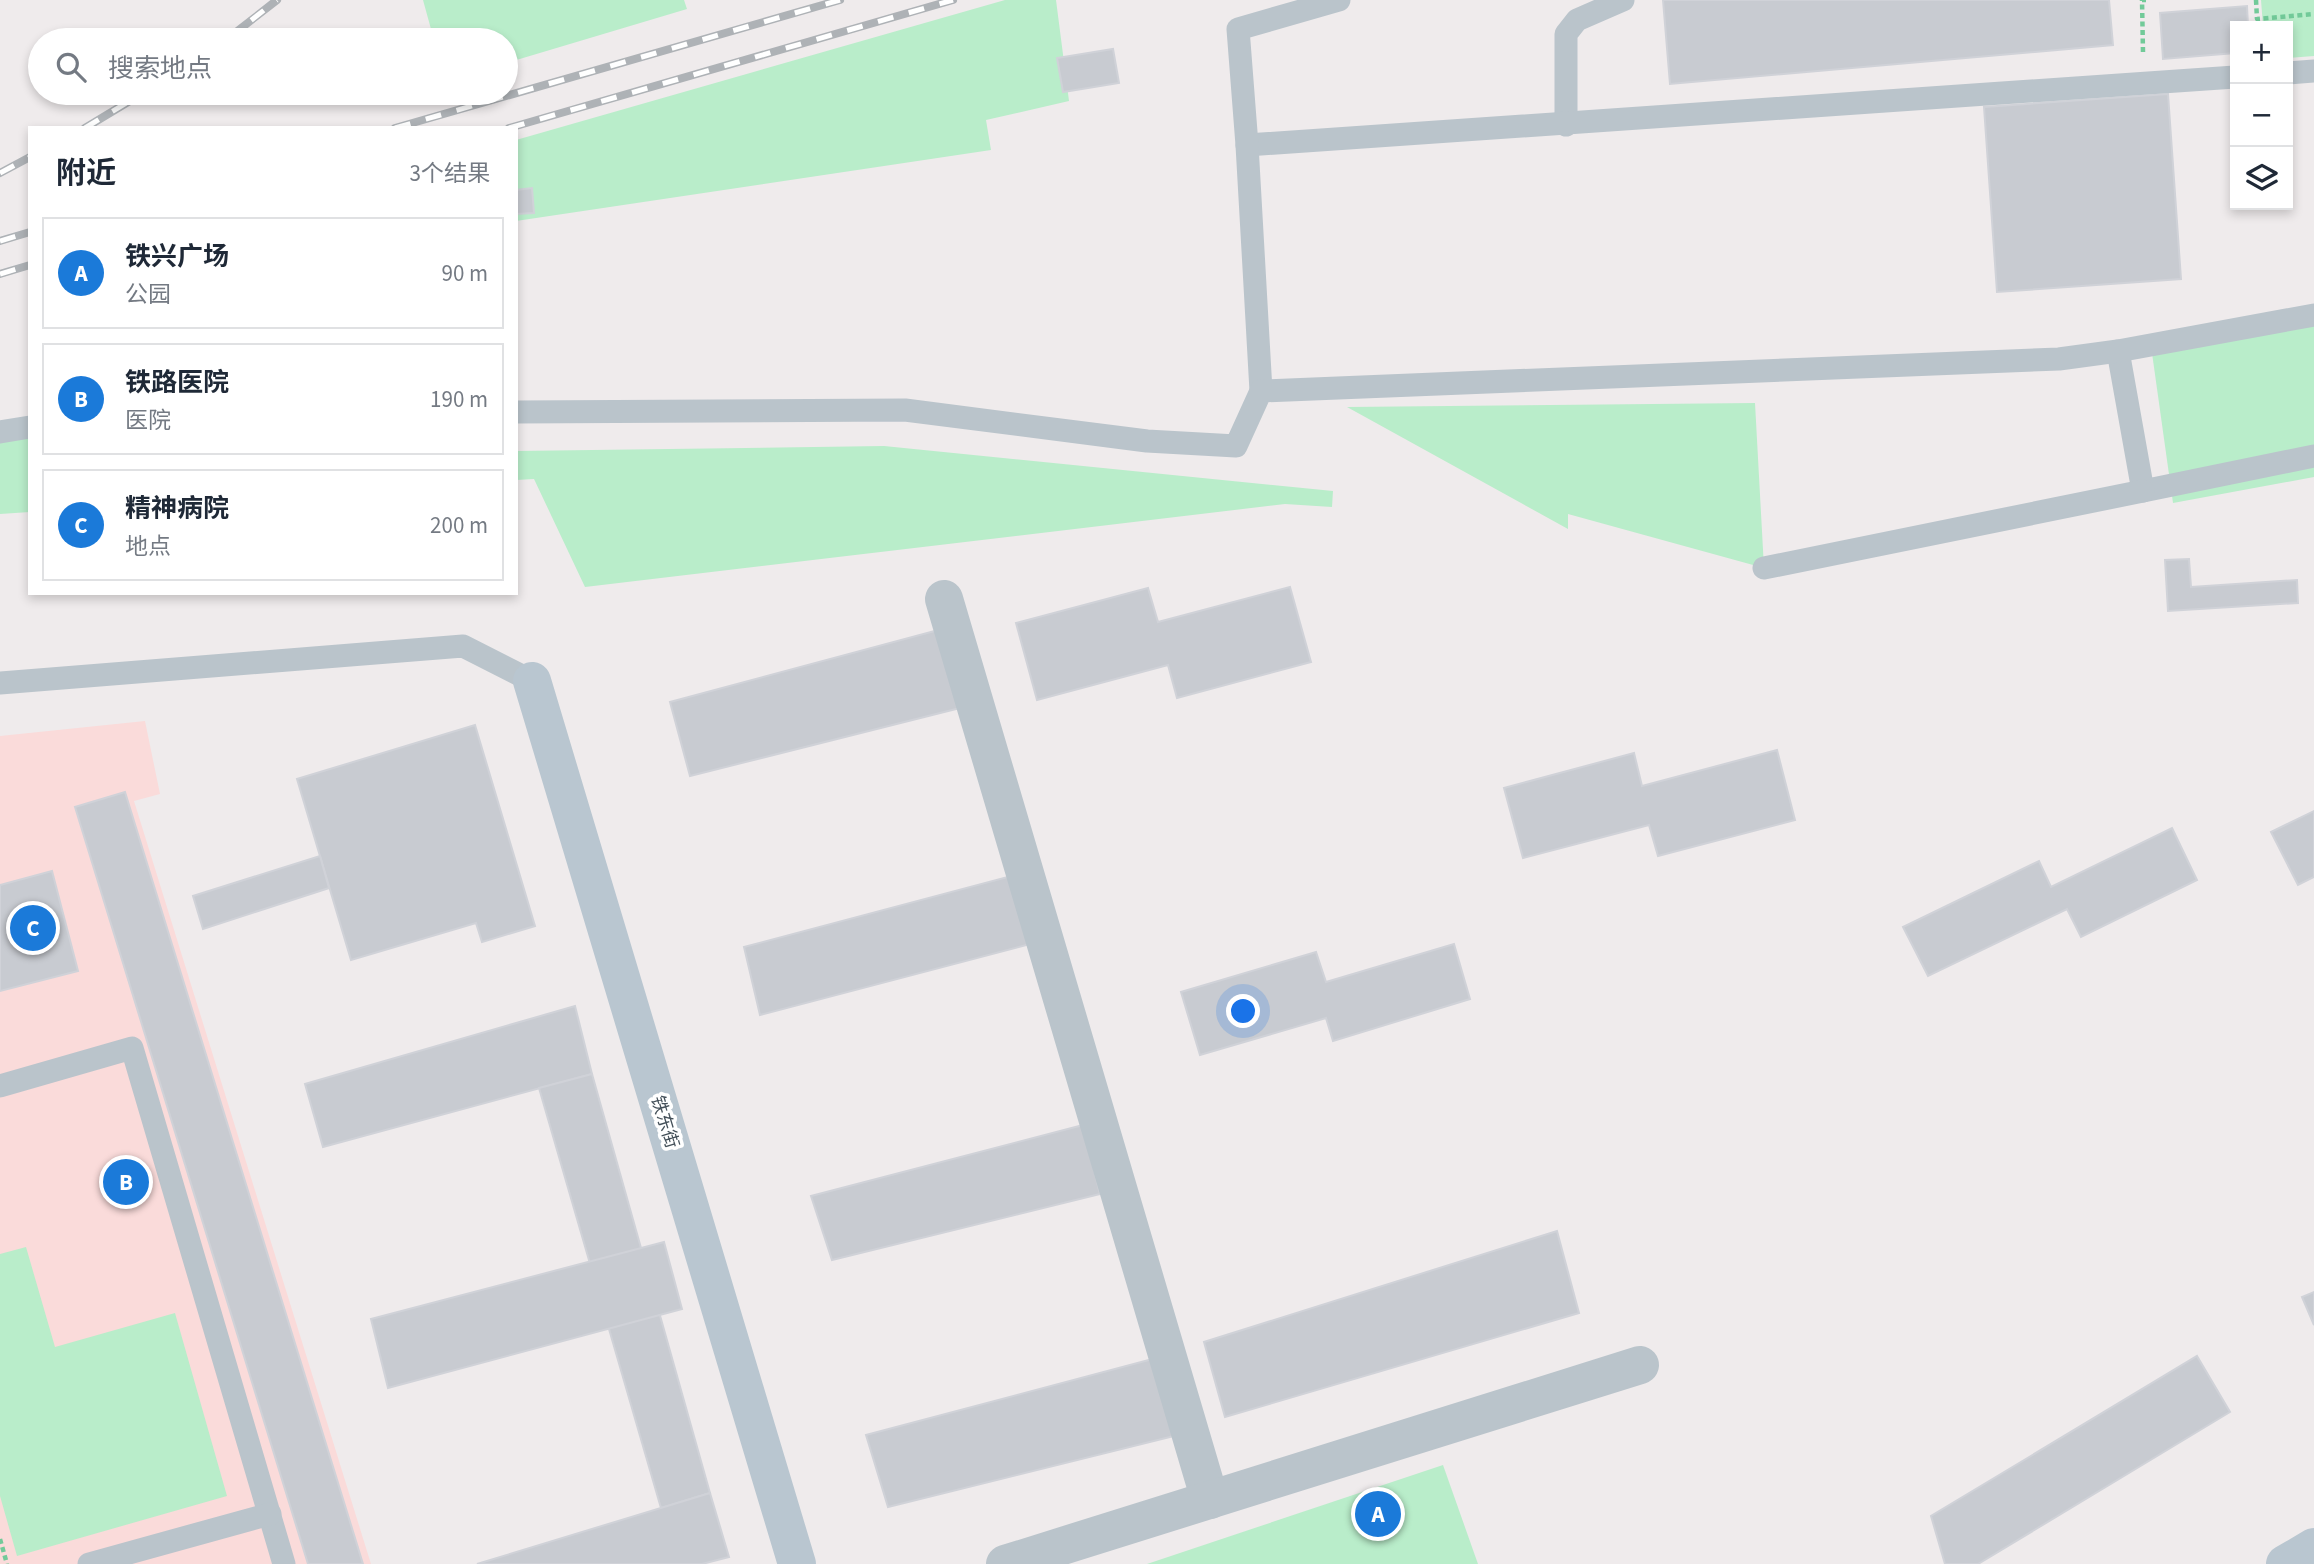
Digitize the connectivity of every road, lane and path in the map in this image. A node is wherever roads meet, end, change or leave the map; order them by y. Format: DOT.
graph roads {
  1 [pos="1339,0"];
  2 [pos="1623,0"];
  3 [pos="2147,0"];
  4 [pos="2256,0"];
  5 [pos="2314,14"];
  6 [pos="2314,71"];
  7 [pos="2293,73"];
  8 [pos="2230,77"];
  9 [pos="2143,84"];
  10 [pos="1566,125"];
  11 [pos="1248,145"];
  12 [pos="2314,315"];
  13 [pos="2118,351"];
  14 [pos="1261,391"];
  15 [pos="518,412"];
  16 [pos="28,427"];
  17 [pos="0,432"];
  18 [pos="2314,456"];
  19 [pos="2143,491"];
  20 [pos="1764,568"];
  21 [pos="944,599"];
  22 [pos="533,681"];
  23 [pos="0,682"];
  24 [pos="0,1086"];
  25 [pos="1640,1365"];
  26 [pos="1210,1500"];
  27 [pos="270,1514"];
  28 [pos="0,1539"];
  29 [pos="2314,1547"];
  30 [pos="7,1564"];
  31 [pos="89,1564"];
  32 [pos="284,1564"];
  33 [pos="797,1564"];
  34 [pos="1005,1564"];
  35 [pos="2285,1564"];
  1 -- 11 [label="lane"];
  2 -- 10 [label="lane"];
  3 -- 9 [label="path"];
  4 -- 5 [label="path"];
  6 -- 7 [label="lane"];
  8 -- 9 [label="lane"];
  9 -- 10 [label="lane"];
  10 -- 11 [label="lane"];
  11 -- 14 [label="lane"];
  12 -- 13 [label="lane"];
  13 -- 14 [label="lane"];
  13 -- 19 [label="lane"];
  14 -- 15 [label="lane"];
  16 -- 17 [label="lane"];
  18 -- 19 [label="lane"];
  19 -- 20 [label="lane"];
  21 -- 26 [label="street"];
  22 -- 23 [label="lane"];
  22 -- 33 [label="street, 铁东街"];
  24 -- 27 [label="lane"];
  25 -- 26 [label="street"];
  26 -- 34 [label="street"];
  27 -- 31 [label="lane"];
  27 -- 32 [label="lane"];
  28 -- 30 [label="path"];
  29 -- 35 [label="street"];
}
